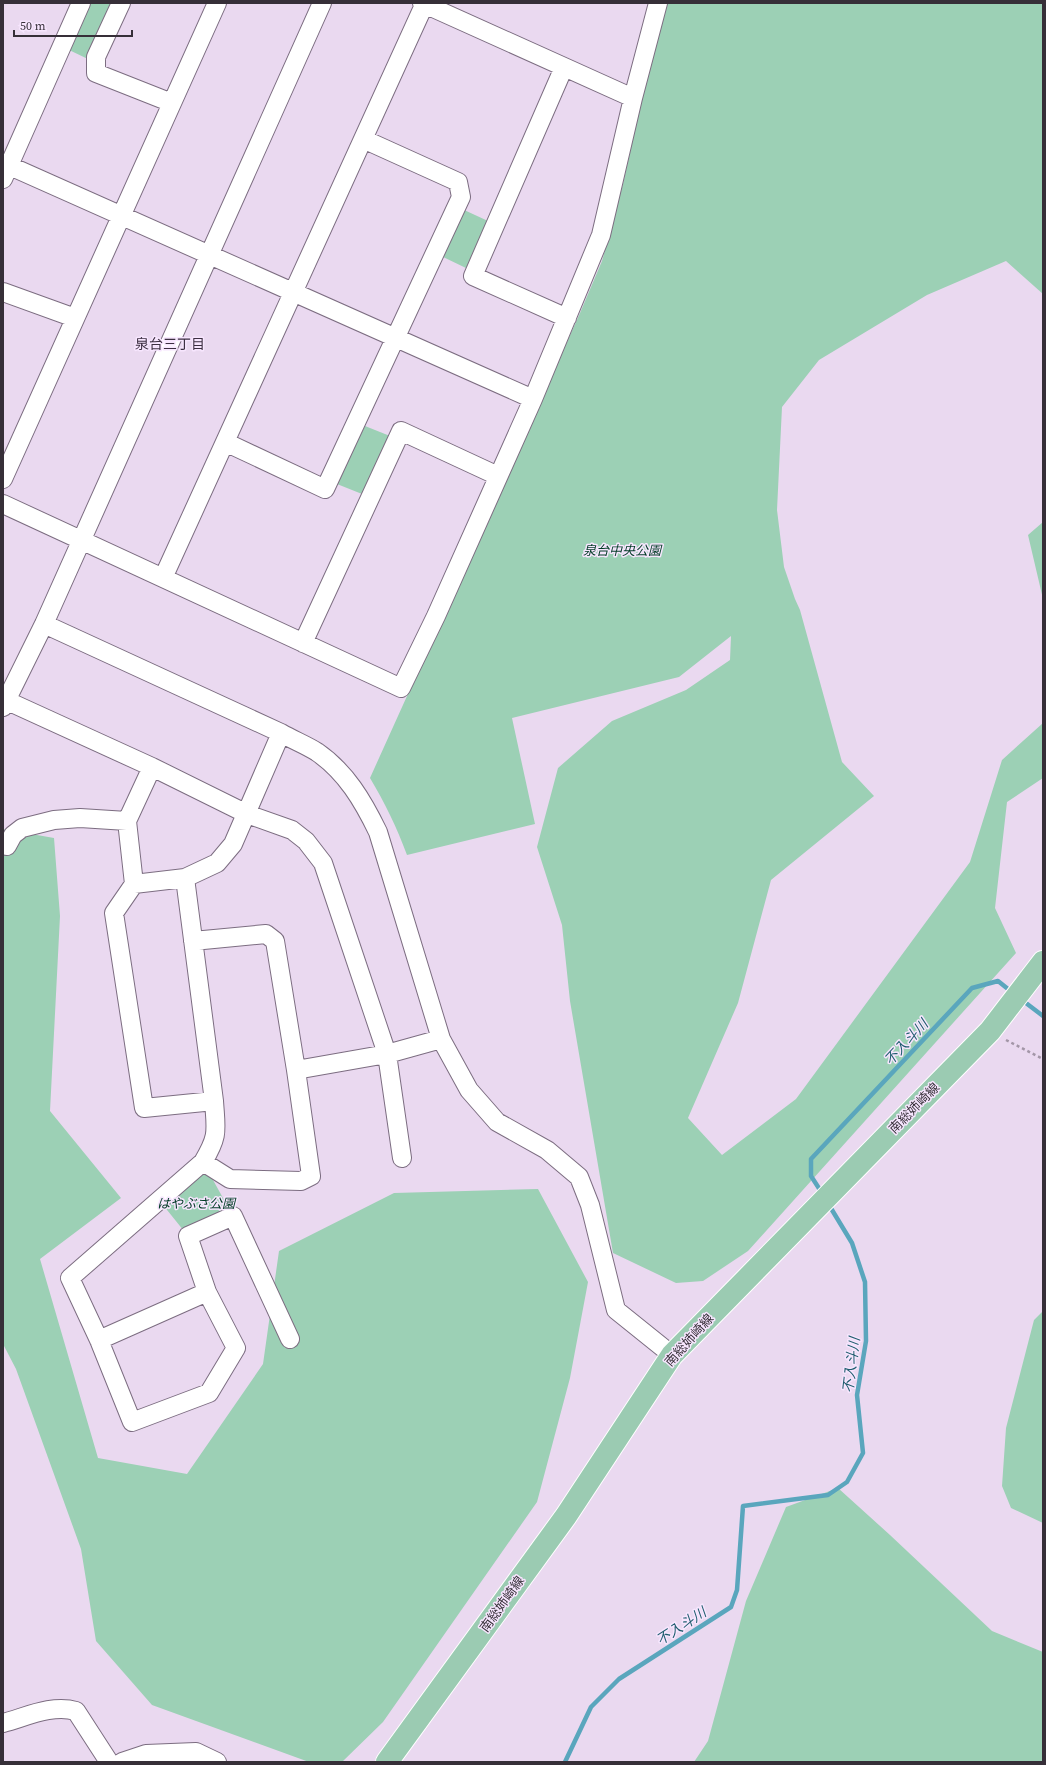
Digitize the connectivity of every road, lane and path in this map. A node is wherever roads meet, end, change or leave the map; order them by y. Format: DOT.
graph roads {
  1 [pos="81,3"];
  2 [pos="121,3"];
  3 [pos="217,3"];
  4 [pos="322,3"];
  5 [pos="423,3"];
  6 [pos="658,3"];
  7 [pos="564,67"];
  8 [pos="633,98"];
  9 [pos="172,103"];
  10 [pos="363,138"];
  11 [pos="5,169"];
  12 [pos="122,216"];
  13 [pos="210,255"];
  14 [pos="3,292"];
  15 [pos="293,292"];
  16 [pos="75,318"];
  17 [pos="567,318"];
  18 [pos="397,339"];
  19 [pos="533,400"];
  20 [pos="225,442"];
  21 [pos="498,476"];
  22 [pos="3,479"];
  23 [pos="3,504"];
  24 [pos="80,540"];
  25 [pos="163,578"];
  26 [pos="44,624"];
  27 [pos="303,643"];
  28 [pos="4,702"];
  29 [pos="281,733"];
  30 [pos="152,766"];
  31 [pos="248,814"];
  32 [pos="127,821"];
  33 [pos="7,846"];
  34 [pos="185,878"];
  35 [pos="134,884"];
  36 [pos="193,941"];
  37 [pos="1043,962"];
  38 [pos="990,1031"];
  39 [pos="441,1040"];
  40 [pos="387,1054"];
  41 [pos="1043,1059"];
  42 [pos="296,1070"];
  43 [pos="214,1101"];
  44 [pos="402,1158"];
  45 [pos="203,1162"];
  46 [pos="206,1292"];
  47 [pos="290,1339"];
  48 [pos="99,1340"];
  49 [pos="672,1355"];
  50 [pos="3,1723"];
  51 [pos="109,1762"];
  52 [pos="122,1762"];
  53 [pos="217,1762"];
  54 [pos="387,1762"];
  1 -- 11 [label="street"];
  2 -- 9 [label="street"];
  3 -- 9 [label="street"];
  4 -- 13 [label="street"];
  5 -- 7 [label="street"];
  5 -- 10 [label="street"];
  6 -- 8 [label="street"];
  7 -- 8 [label="street"];
  7 -- 17 [label="street"];
  8 -- 17 [label="street"];
  9 -- 12 [label="street"];
  10 -- 15 [label="street"];
  10 -- 18 [label="street"];
  11 -- 12 [label="street"];
  12 -- 13 [label="street"];
  12 -- 16 [label="street"];
  13 -- 15 [label="street"];
  13 -- 24 [label="street"];
  14 -- 16 [label="street"];
  15 -- 18 [label="street"];
  15 -- 20 [label="street"];
  16 -- 22 [label="street"];
  17 -- 19 [label="street"];
  18 -- 19 [label="street"];
  18 -- 20 [label="street"];
  19 -- 21 [label="street"];
  20 -- 25 [label="street"];
  21 -- 27 [label="street"];
  21 -- 27 [label="street"];
  23 -- 24 [label="street"];
  24 -- 25 [label="street"];
  24 -- 26 [label="street"];
  25 -- 27 [label="street"];
  26 -- 28 [label="street"];
  26 -- 29 [label="street"];
  28 -- 30 [label="street"];
  29 -- 31 [label="street"];
  29 -- 39 [label="street"];
  30 -- 31 [label="street"];
  30 -- 32 [label="street"];
  31 -- 34 [label="street"];
  31 -- 40 [label="street"];
  32 -- 33 [label="street"];
  32 -- 35 [label="street"];
  34 -- 35 [label="street"];
  34 -- 36 [label="street"];
  35 -- 43 [label="street"];
  36 -- 42 [label="street"];
  36 -- 43 [label="street"];
  37 -- 38 [label="main road, 南総姉崎線"];
  38 -- 41 [label="path"];
  38 -- 49 [label="main road, 南総姉崎線"];
  39 -- 40 [label="street"];
  39 -- 49 [label="street"];
  40 -- 42 [label="street"];
  40 -- 44 [label="street"];
  42 -- 45 [label="street"];
  43 -- 45 [label="street"];
  45 -- 48 [label="street"];
  46 -- 47 [label="street"];
  46 -- 48 [label="street"];
  46 -- 48 [label="street"];
  49 -- 54 [label="main road, 南総姉崎線"];
  50 -- 51 [label="street"];
  52 -- 53 [label="street"];
}
